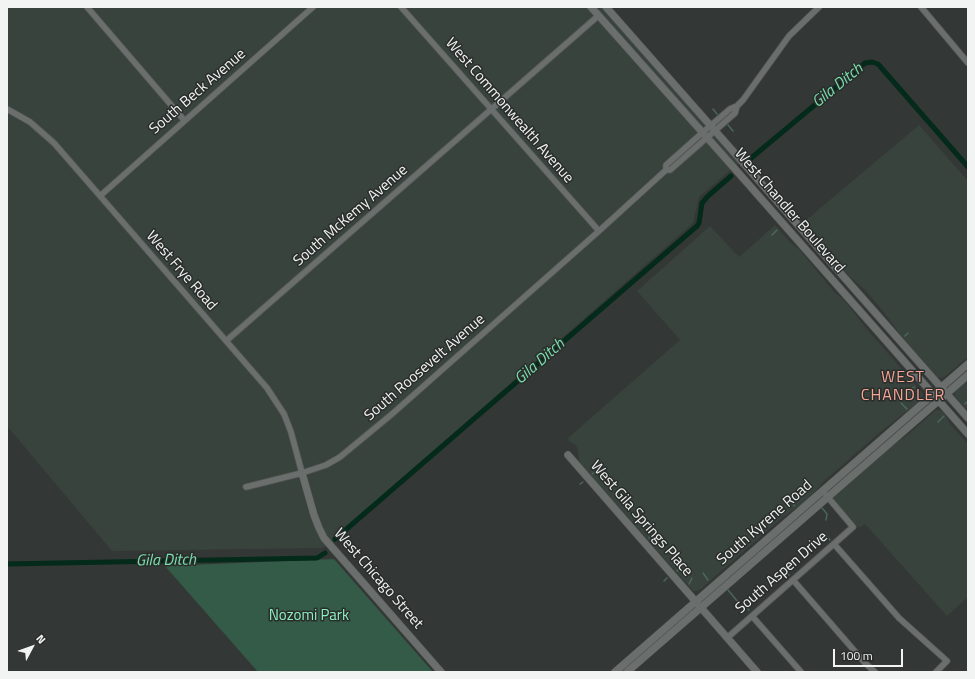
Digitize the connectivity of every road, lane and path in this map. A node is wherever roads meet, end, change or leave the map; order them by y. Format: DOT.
graph roads {
  1 [pos="87,7"];
  2 [pos="313,7"];
  3 [pos="402,7"];
  4 [pos="591,7"];
  5 [pos="606,7"];
  6 [pos="819,7"];
  7 [pos="920,7"];
  8 [pos="598,16"];
  9 [pos="968,63"];
  10 [pos="491,108"];
  11 [pos="7,109"];
  12 [pos="184,120"];
  13 [pos="712,128"];
  14 [pos="704,135"];
  15 [pos="100,196"];
  16 [pos="599,231"];
  17 [pos="226,342"];
  18 [pos="968,364"];
  19 [pos="968,375"];
  20 [pos="941,387"];
  21 [pos="946,393"];
  22 [pos="933,394"];
  23 [pos="938,400"];
  24 [pos="968,418"];
  25 [pos="968,434"];
  26 [pos="880,451"];
  27 [pos="568,455"];
  28 [pos="863,455"];
  29 [pos="302,473"];
  30 [pos="246,487"];
  31 [pos="825,494"];
  32 [pos="834,544"];
  33 [pos="793,580"];
  34 [pos="695,602"];
  35 [pos="700,608"];
  36 [pos="752,616"];
  37 [pos="727,638"];
  38 [pos="441,672"];
  39 [pos="615,672"];
  40 [pos="627,672"];
  41 [pos="757,672"];
  42 [pos="801,672"];
  43 [pos="875,672"];
  44 [pos="936,672"];
  1 -- 12 [label="street"];
  2 -- 12 [label="street, South Beck Avenue"];
  3 -- 10 [label="street, West Commonwealth Avenue"];
  4 -- 8 [label="main road, West Chandler Boulevard"];
  5 -- 13 [label="main road, West Chandler Boulevard"];
  6 -- 13 [label="street, South Roosevelt Avenue"];
  7 -- 9 [label="street"];
  8 -- 10 [label="street, South McKemy Avenue"];
  8 -- 14 [label="main road, West Chandler Boulevard"];
  10 -- 16 [label="street, West Commonwealth Avenue"];
  10 -- 17 [label="street, South McKemy Avenue"];
  11 -- 15 [label="street, West Frye Road"];
  12 -- 15 [label="street, South Beck Avenue"];
  13 -- 14 [label="street, South Roosevelt Avenue"];
  13 -- 20 [label="main road, West Chandler Boulevard"];
  14 -- 16 [label="street, South Roosevelt Avenue"];
  14 -- 22 [label="main road, West Chandler Boulevard"];
  15 -- 17 [label="street, West Frye Road"];
  16 -- 29 [label="street, South Roosevelt Avenue"];
  17 -- 29 [label="street, West Frye Road"];
  18 -- 20 [label="main road, South Kyrene Road"];
  19 -- 21 [label="main road, South Kyrene Road"];
  20 -- 21 [label="main road, West Chandler Boulevard"];
  20 -- 22 [label="main road, South Kyrene Road"];
  21 -- 23 [label="main road, South Kyrene Road"];
  21 -- 24 [label="main road, West Chandler Boulevard"];
  22 -- 23 [label="main road, West Chandler Boulevard"];
  22 -- 28 [label="main road, South Kyrene Road"];
  23 -- 25 [label="main road, West Chandler Boulevard"];
  23 -- 26 [label="main road, South Kyrene Road"];
  26 -- 28 [label="main road"];
  26 -- 31 [label="main road, South Kyrene Road"];
  27 -- 34 [label="main road, West Gila Springs Place"];
  28 -- 31 [label="main road, South Kyrene Road"];
  29 -- 30 [label="street, South Roosevelt Avenue"];
  29 -- 38 [label="main road, West Chicago Street"];
  31 -- 32 [label="street, South Aspen Drive"];
  31 -- 34 [label="main road, South Kyrene Road"];
  31 -- 35 [label="main road, South Kyrene Road"];
  32 -- 33 [label="street, South Aspen Drive"];
  32 -- 44 [label="street"];
  33 -- 36 [label="street, South Aspen Drive"];
  33 -- 43 [label="street"];
  34 -- 35 [label="main road, West Gila Springs Place"];
  34 -- 39 [label="main road, South Kyrene Road"];
  35 -- 37 [label="main road, West Gila Springs Place"];
  35 -- 40 [label="main road, South Kyrene Road"];
  36 -- 37 [label="street, South Aspen Drive"];
  36 -- 42 [label="street"];
  37 -- 41 [label="main road, West Gila Springs Place"];
}
